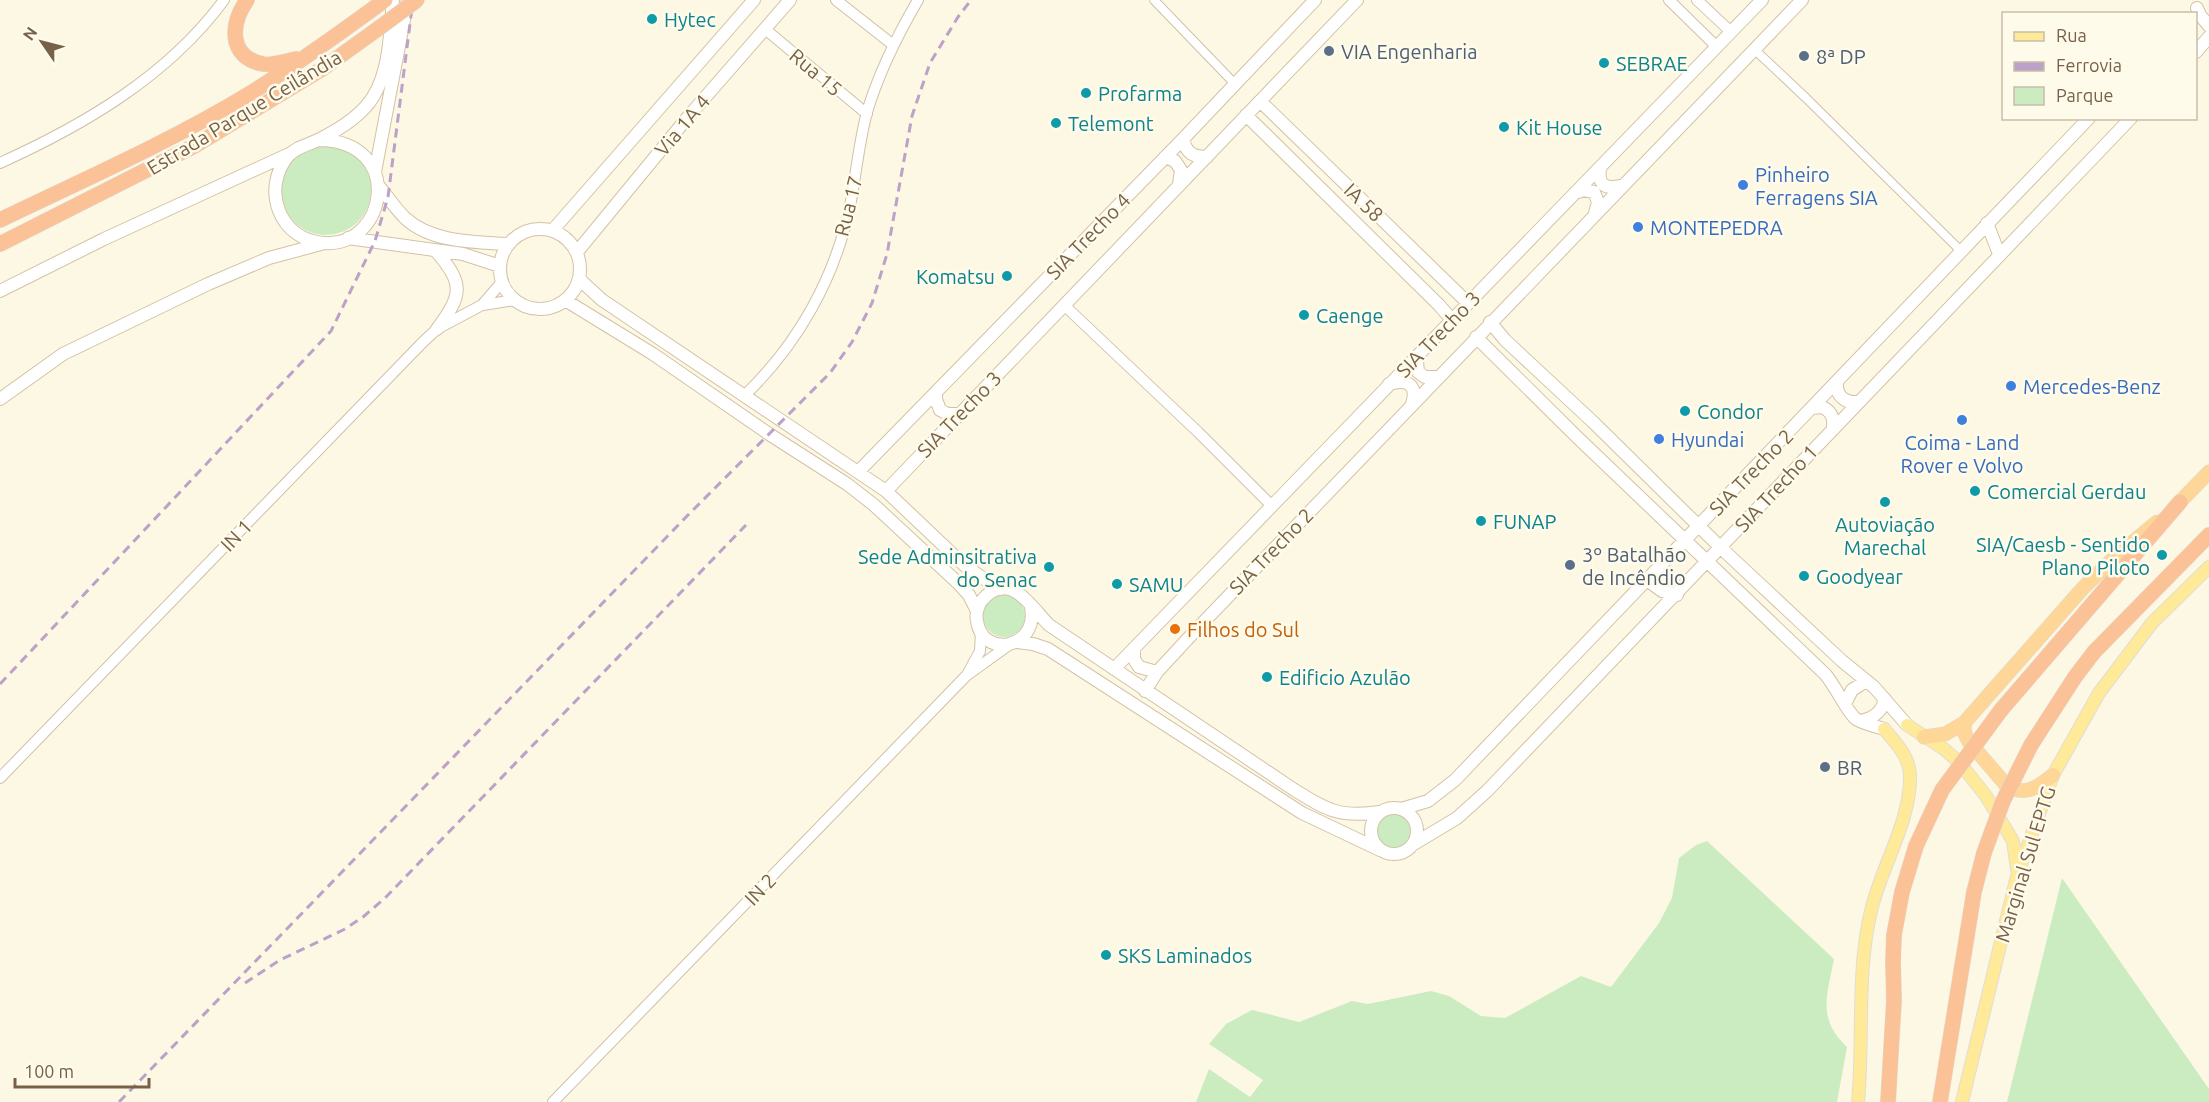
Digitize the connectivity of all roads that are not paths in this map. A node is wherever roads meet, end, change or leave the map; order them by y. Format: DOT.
graph roads {
  1 [pos="224,0"];
  2 [pos="247,0"];
  3 [pos="385,0"];
  4 [pos="393,0"];
  5 [pos="407,0"];
  6 [pos="417,0"];
  7 [pos="754,0"];
  8 [pos="790,0"];
  9 [pos="836,0"];
  10 [pos="918,0"];
  11 [pos="1154,0"];
  12 [pos="1316,0"];
  13 [pos="1356,0"];
  14 [pos="1670,0"];
  15 [pos="1697,0"];
  16 [pos="1762,0"];
  17 [pos="1802,0"];
  18 [pos="2198,7"];
  19 [pos="2209,26"];
  20 [pos="765,29"];
  21 [pos="1731,32"];
  22 [pos="2209,37"];
  23 [pos="892,44"];
  24 [pos="1717,47"];
  25 [pos="1754,49"];
  26 [pos="2197,51"];
  27 [pos="308,56"];
  28 [pos="1235,84"];
  29 [pos="1260,101"];
  30 [pos="867,114"];
  31 [pos="1246,115"];
  32 [pos="2087,120"];
  33 [pos="2129,120"];
  34 [pos="1183,139"];
  35 [pos="319,140"];
  36 [pos="290,154"];
  37 [pos="1165,157"];
  38 [pos="1207,157"];
  39 [pos="0,163"];
  40 [pos="1600,168"];
  41 [pos="375,172"];
  42 [pos="1179,184"];
  43 [pos="378,185"];
  44 [pos="1621,186"];
  45 [pos="1575,193"];
  46 [pos="1357,195"];
  47 [pos="1343,210"];
  48 [pos="1594,214"];
  49 [pos="0,220"];
  50 [pos="1987,223"];
  51 [pos="552,231"];
  52 [pos="348,238"];
  53 [pos="325,243"];
  54 [pos="0,244"];
  55 [pos="509,244"];
  56 [pos="436,251"];
  57 [pos="1961,251"];
  58 [pos="577,252"];
  59 [pos="1999,254"];
  60 [pos="500,266"];
  61 [pos="579,279"];
  62 [pos="502,282"];
  63 [pos="1453,289"];
  64 [pos="0,291"];
  65 [pos="515,300"];
  66 [pos="565,300"];
  67 [pos="1468,303"];
  68 [pos="1064,304"];
  69 [pos="482,305"];
  70 [pos="1439,305"];
  71 [pos="1452,320"];
  72 [pos="1490,322"];
  73 [pos="437,329"];
  74 [pos="1476,337"];
  75 [pos="1420,352"];
  76 [pos="1437,377"];
  77 [pos="1837,383"];
  78 [pos="1389,384"];
  79 [pos="936,392"];
  80 [pos="745,395"];
  81 [pos="0,399"];
  82 [pos="1857,402"];
  83 [pos="1412,404"];
  84 [pos="1812,408"];
  85 [pos="958,414"];
  86 [pos="1833,428"];
  87 [pos="859,471"];
  88 [pos="2209,472"];
  89 [pos="886,490"];
  90 [pos="2180,502"];
  91 [pos="1272,506"];
  92 [pos="1699,526"];
  93 [pos="2209,535"];
  94 [pos="1686,540"];
  95 [pos="1720,547"];
  96 [pos="1707,561"];
  97 [pos="2209,567"];
  98 [pos="1647,580"];
  99 [pos="1001,589"];
  100 [pos="1677,595"];
  101 [pos="1031,607"];
  102 [pos="977,611"];
  103 [pos="981,632"];
  104 [pos="1013,643"];
  105 [pos="1134,649"];
  106 [pos="1114,669"];
  107 [pos="1157,672"];
  108 [pos="966,676"];
  109 [pos="1866,681"];
  110 [pos="1145,691"];
  111 [pos="1885,699"];
  112 [pos="1845,704"];
  113 [pos="1861,721"];
  114 [pos="1964,723"];
  115 [pos="1924,737"];
  116 [pos="2053,775"];
  117 [pos="0,778"];
  118 [pos="1401,809"];
  119 [pos="1380,812"];
  120 [pos="1412,845"];
  121 [pos="1380,850"];
  122 [pos="2017,876"];
  123 [pos="553,1102"];
  124 [pos="1858,1102"];
  125 [pos="1888,1102"];
  126 [pos="1940,1102"];
  127 [pos="1962,1102"];
  1 -- 39 [label="street"];
  2 -- 27 [label="highway"];
  3 -- 27 [label="highway, Estrada Parque Ceilândia"];
  4 -- 35 [label="main road"];
  5 -- 41 [label="main road"];
  6 -- 54 [label="highway, Estrada Parque Ceilândia, bridge"];
  7 -- 51 [label="main road, Via 1A 4"];
  8 -- 20 [label="main road, Via 1A 4"];
  9 -- 23 [label="street"];
  10 -- 23 [label="street, Rua 17"];
  11 -- 28 [label="street"];
  12 -- 28 [label="main road, SIA Trecho 4"];
  13 -- 29 [label="main road, SIA Trecho 3"];
  14 -- 24 [label="street"];
  15 -- 21 [label="street"];
  16 -- 21 [label="main road, SIA Trecho 3"];
  17 -- 25 [label="main road, SIA Trecho 2"];
  18 -- 19 [label="main road"];
  20 -- 30 [label="street, Rua 15"];
  20 -- 58 [label="main road, Via 1A 4"];
  21 -- 24 [label="main road, SIA Trecho 3"];
  22 -- 26 [label="main road"];
  23 -- 30 [label="street, Rua 17"];
  24 -- 40 [label="main road, SIA Trecho 3"];
  25 -- 44 [label="main road, SIA Trecho 2"];
  25 -- 57 [label="street"];
  27 -- 49 [label="highway, Estrada Parque Ceilândia"];
  28 -- 34 [label="main road, SIA Trecho 4"];
  29 -- 31 [label="main road, SIA Trecho 3"];
  29 -- 46 [label="main road, IA 58"];
  30 -- 80 [label="street, Rua 17"];
  31 -- 38 [label="main road, SIA Trecho 3"];
  31 -- 47 [label="main road, IA 58"];
  32 -- 50 [label="main road, SIA Trecho 2"];
  33 -- 59 [label="main road, SIA Trecho 1"];
  34 -- 37 [label="main road, SIA Trecho 4"];
  34 -- 38 [label="main road"];
  35 -- 36 [label="main road"];
  35 -- 41 [label="main road"];
  36 -- 53 [label="main road"];
  36 -- 64 [label="main road"];
  37 -- 42 [label="main road"];
  37 -- 79 [label="main road, SIA Trecho 4"];
  38 -- 42 [label="main road, SIA Trecho 3"];
  40 -- 44 [label="main road"];
  40 -- 45 [label="main road, SIA Trecho 3"];
  41 -- 43 [label="main road"];
  42 -- 68 [label="main road, SIA Trecho 3"];
  43 -- 52 [label="main road"];
  43 -- 55 [label="main road"];
  44 -- 48 [label="main road, SIA Trecho 2"];
  45 -- 48 [label="main road"];
  45 -- 67 [label="main road, SIA Trecho 3"];
  46 -- 47 [label="main road"];
  46 -- 63 [label="main road, IA 58"];
  47 -- 70 [label="main road, IA 58"];
  48 -- 72 [label="main road, SIA Trecho 2"];
  50 -- 57 [label="main road, SIA Trecho 2"];
  50 -- 59 [label="main road"];
  51 -- 55 [label="main road"];
  51 -- 58 [label="main road"];
  52 -- 53 [label="main road"];
  52 -- 56 [label="main road"];
  53 -- 81 [label="main road"];
  55 -- 60 [label="main road"];
  56 -- 60 [label="main road"];
  56 -- 73 [label="main road"];
  57 -- 77 [label="main road, SIA Trecho 2"];
  58 -- 61 [label="main road"];
  59 -- 82 [label="main road, SIA Trecho 1"];
  60 -- 62 [label="main road"];
  61 -- 66 [label="main road"];
  61 -- 80 [label="main road"];
  62 -- 65 [label="main road"];
  62 -- 69 [label="street, IN 1"];
  63 -- 67 [label="main road, IA 58"];
  63 -- 70 [label="main road"];
  65 -- 66 [label="main road"];
  65 -- 69 [label="street, IN 1"];
  66 -- 102 [label="main road"];
  67 -- 71 [label="main road, SIA Trecho 3"];
  68 -- 85 [label="main road, SIA Trecho 3"];
  68 -- 91 [label="street"];
  69 -- 73 [label="street, IN 1"];
  70 -- 71 [label="main road, IA 58"];
  71 -- 75 [label="main road, SIA Trecho 3"];
  72 -- 74 [label="main road, SIA Trecho 2"];
  72 -- 92 [label="main road"];
  73 -- 117 [label="street, IN 1"];
  74 -- 76 [label="main road, SIA Trecho 2"];
  74 -- 94 [label="main road"];
  75 -- 76 [label="main road"];
  75 -- 78 [label="main road, SIA Trecho 3"];
  76 -- 83 [label="main road, SIA Trecho 2"];
  77 -- 82 [label="main road"];
  77 -- 84 [label="main road, SIA Trecho 2"];
  78 -- 83 [label="main road"];
  78 -- 91 [label="main road, SIA Trecho 3"];
  79 -- 85 [label="main road"];
  79 -- 87 [label="main road, SIA Trecho 4"];
  80 -- 87 [label="main road"];
  82 -- 86 [label="main road, SIA Trecho 1"];
  83 -- 107 [label="main road, SIA Trecho 2"];
  84 -- 86 [label="main road"];
  84 -- 92 [label="main road, SIA Trecho 2"];
  85 -- 89 [label="main road, SIA Trecho 3"];
  86 -- 95 [label="main road, SIA Trecho 1"];
  87 -- 89 [label="main road"];
  88 -- 90 [label="highway"];
  89 -- 99 [label="main road"];
  90 -- 114 [label="highway"];
  90 -- 125 [label="highway, bridge"];
  91 -- 105 [label="main road, SIA Trecho 3"];
  92 -- 94 [label="main road, SIA Trecho 2"];
  92 -- 95 [label="main road"];
  93 -- 126 [label="highway, bridge"];
  94 -- 96 [label="main road"];
  94 -- 98 [label="main road, SIA Trecho 2"];
  95 -- 96 [label="main road, SIA Trecho 1"];
  95 -- 109 [label="main road"];
  96 -- 100 [label="main road, SIA Trecho 1"];
  96 -- 112 [label="main road"];
  97 -- 116 [label="main road, Marginal Sul EPTG"];
  98 -- 100 [label="main road"];
  98 -- 118 [label="main road, SIA Trecho 2"];
  99 -- 101 [label="main road"];
  99 -- 102 [label="main road"];
  100 -- 120 [label="main road, SIA Trecho 1"];
  101 -- 104 [label="main road"];
  101 -- 106 [label="main road"];
  102 -- 103 [label="main road"];
  103 -- 104 [label="main road"];
  103 -- 108 [label="street, IN 2"];
  104 -- 108 [label="street, IN 2"];
  104 -- 121 [label="main road"];
  105 -- 106 [label="main road, SIA Trecho 3"];
  105 -- 107 [label="main road"];
  106 -- 110 [label="main road"];
  107 -- 110 [label="main road, SIA Trecho 2"];
  108 -- 123 [label="street, IN 2"];
  109 -- 111 [label="main road"];
  109 -- 112 [label="main road"];
  110 -- 119 [label="main road"];
  111 -- 113 [label="main road"];
  111 -- 115 [label="main road"];
  112 -- 113 [label="main road"];
  113 -- 124 [label="main road"];
  114 -- 115 [label="highway"];
  114 -- 116 [label="highway"];
  115 -- 122 [label="main road"];
  116 -- 122 [label="main road, Marginal Sul EPTG"];
  118 -- 119 [label="main road"];
  118 -- 120 [label="main road"];
  119 -- 121 [label="main road"];
  120 -- 121 [label="main road"];
  122 -- 127 [label="main road, Marginal Sul EPTG"];
}
